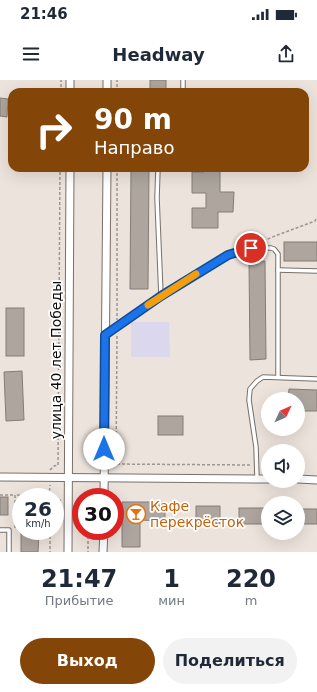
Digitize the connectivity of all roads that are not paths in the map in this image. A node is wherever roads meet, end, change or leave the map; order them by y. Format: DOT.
graph roads {
  1 [pos="70,172"];
  2 [pos="107,172"];
  3 [pos="158,172"];
  4 [pos="278,270"];
  5 [pos="317,271"];
  6 [pos="161,296"];
  7 [pos="105,335"];
  8 [pos="278,377"];
  9 [pos="317,379"];
  10 [pos="0,477"];
  11 [pos="68,478"];
  12 [pos="104,478"];
  13 [pos="257,478"];
  14 [pos="261,478"];
  15 [pos="305,479"];
  16 [pos="317,480"];
  17 [pos="104,488"];
  18 [pos="0,530"];
  19 [pos="104,540"];
  20 [pos="9,552"];
  21 [pos="68,552"];
  22 [pos="103,552"];
  1 -- 11 [label="street, улица 40 лет Победы"];
  2 -- 7 [label="street"];
  3 -- 6 [label="lane"];
  4 -- 5 [label="lane"];
  4 -- 6 [label="lane"];
  4 -- 8 [label="lane"];
  6 -- 7 [label="lane"];
  7 -- 12 [label="street"];
  8 -- 9 [label="lane"];
  8 -- 13 [label="lane"];
  10 -- 11 [label="street"];
  11 -- 12 [label="street"];
  11 -- 21 [label="street, улица 40 лет Победы"];
  12 -- 13 [label="street"];
  12 -- 17 [label="street"];
  13 -- 14 [label="street"];
  15 -- 16 [label="street"];
  18 -- 20 [label="lane"];
  19 -- 22 [label="street"];
}
